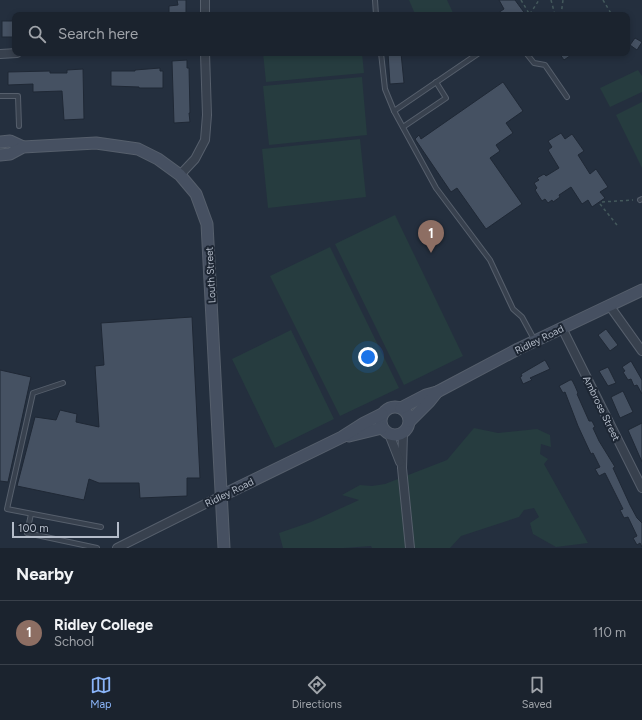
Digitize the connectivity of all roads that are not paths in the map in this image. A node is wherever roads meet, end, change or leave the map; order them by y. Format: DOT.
graph roads {
  1 [pos="205,0"];
  2 [pos="375,0"];
  3 [pos="205,12"];
  4 [pos="376,12"];
  5 [pos="12,53"];
  6 [pos="0,54"];
  7 [pos="205,56"];
  8 [pos="381,56"];
  9 [pos="475,56"];
  10 [pos="528,56"];
  11 [pos="436,82"];
  12 [pos="0,96"];
  13 [pos="567,96"];
  14 [pos="394,111"];
  15 [pos="19,126"];
  16 [pos="402,127"];
  17 [pos="0,142"];
  18 [pos="23,148"];
  19 [pos="0,155"];
  20 [pos="180,175"];
  21 [pos="642,290"];
  22 [pos="609,305"];
  23 [pos="562,328"];
  24 [pos="535,341"];
  25 [pos="642,351"];
  26 [pos="63,383"];
  27 [pos="437,392"];
  28 [pos="400,408"];
  29 [pos="382,414"];
  30 [pos="410,421"];
  31 [pos="386,431"];
  32 [pos="403,433"];
  33 [pos="342,437"];
  34 [pos="402,468"];
  35 [pos="642,488"];
  36 [pos="221,496"];
  37 [pos="31,514"];
  38 [pos="101,528"];
  39 [pos="97,548"];
  40 [pos="117,548"];
  41 [pos="224,548"];
  42 [pos="410,548"];
  1 -- 3 [label="street"];
  2 -- 4 [label="lane"];
  5 -- 6 [label="street"];
  7 -- 20 [label="street"];
  8 -- 14 [label="lane"];
  9 -- 11 [label="lane"];
  10 -- 13 [label="lane"];
  11 -- 14 [label="lane"];
  11 -- 16 [label="lane"];
  12 -- 15 [label="lane"];
  14 -- 16 [label="lane"];
  16 -- 24 [label="lane"];
  17 -- 18 [label="street, Louth Street"];
  18 -- 19 [label="street, Louth Street"];
  18 -- 20 [label="street, Louth Street"];
  20 -- 36 [label="street, Louth Street"];
  21 -- 22 [label="street, Ridley Road"];
  22 -- 23 [label="street, Ridley Road"];
  22 -- 25 [label="street"];
  23 -- 24 [label="street, Ridley Road"];
  23 -- 35 [label="street, Ambrose Street"];
  24 -- 27 [label="street, Ridley Road"];
  26 -- 37 [label="lane"];
  27 -- 28 [label="street, Ridley Road"];
  27 -- 30 [label="street, Ridley Road"];
  28 -- 29 [label="street"];
  28 -- 30 [label="street"];
  29 -- 31 [label="street"];
  29 -- 33 [label="street, Ridley Road"];
  30 -- 32 [label="street"];
  31 -- 32 [label="street"];
  31 -- 33 [label="street, Ridley Road"];
  31 -- 34 [label="street"];
  32 -- 34 [label="street"];
  33 -- 36 [label="street, Ridley Road"];
  34 -- 42 [label="street"];
  36 -- 40 [label="street, Ridley Road"];
  36 -- 41 [label="street, Louth Street"];
  37 -- 38 [label="lane"];
  37 -- 39 [label="lane"];
}
